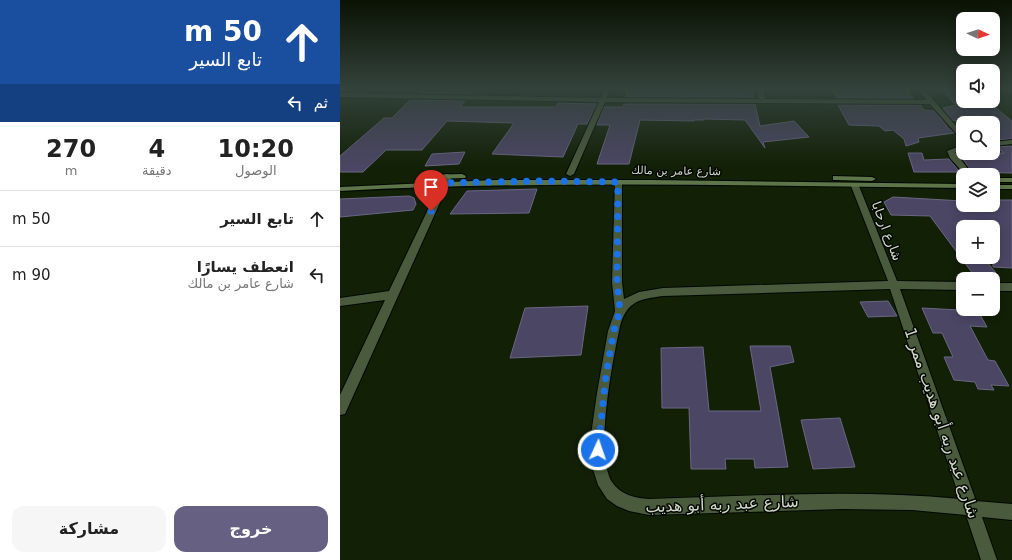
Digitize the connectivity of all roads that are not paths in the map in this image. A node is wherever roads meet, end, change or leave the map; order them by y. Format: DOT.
graph roads {
  1 [pos="597,114"];
  2 [pos="942,114"];
  3 [pos="956,130"];
  4 [pos="1012,142"];
  5 [pos="1000,143"];
  6 [pos="956,149"];
  7 [pos="956,160"];
  8 [pos="956,160"];
  9 [pos="963,168"];
  10 [pos="570,174"];
  11 [pos="446,180"];
  12 [pos="956,180"];
  13 [pos="1000,180"];
  14 [pos="1012,180"];
  15 [pos="340,182"];
  16 [pos="618,182"];
  17 [pos="855,186"];
  18 [pos="956,186"];
  19 [pos="1000,187"];
  20 [pos="1012,187"];
  21 [pos="340,189"];
  22 [pos="894,285"];
  23 [pos="956,286"];
  24 [pos="1000,287"];
  25 [pos="1012,287"];
  26 [pos="392,295"];
  27 [pos="340,302"];
  28 [pos="620,311"];
  29 [pos="340,409"];
  30 [pos="971,507"];
  31 [pos="1012,512"];
  32 [pos="989,560"];
  1 -- 10 [label="street"];
  2 -- 3 [label="street"];
  4 -- 5 [label="street"];
  6 -- 7 [label="street"];
  8 -- 9 [label="street"];
  10 -- 11 [label="street, شارع عامر بن مالك"];
  10 -- 12 [label="street, شارع عامر بن مالك"];
  11 -- 15 [label="street, شارع عامر بن مالك"];
  11 -- 16 [label="street, شارع عامر بن مالك"];
  11 -- 21 [label="street, شارع عامر بن مالك"];
  11 -- 26 [label="street"];
  13 -- 14 [label="street"];
  16 -- 17 [label="street, شارع عامر بن مالك"];
  16 -- 28 [label="street"];
  17 -- 18 [label="street, شارع عامر بن مالك"];
  17 -- 22 [label="street, شارع ارحابا"];
  19 -- 20 [label="street"];
  22 -- 23 [label="street"];
  22 -- 28 [label="street"];
  22 -- 30 [label="street, شارع عبد ربه أبو هديب ممر 1"];
  24 -- 25 [label="street"];
  26 -- 27 [label="street"];
  26 -- 29 [label="street"];
  28 -- 30 [label="street, شارع عبد ربه أبو هديب"];
  30 -- 31 [label="street, شارع عبد ربه أبو هديب"];
  30 -- 32 [label="street, شارع عبد ربه أبو هديب ممر 1"];
}
